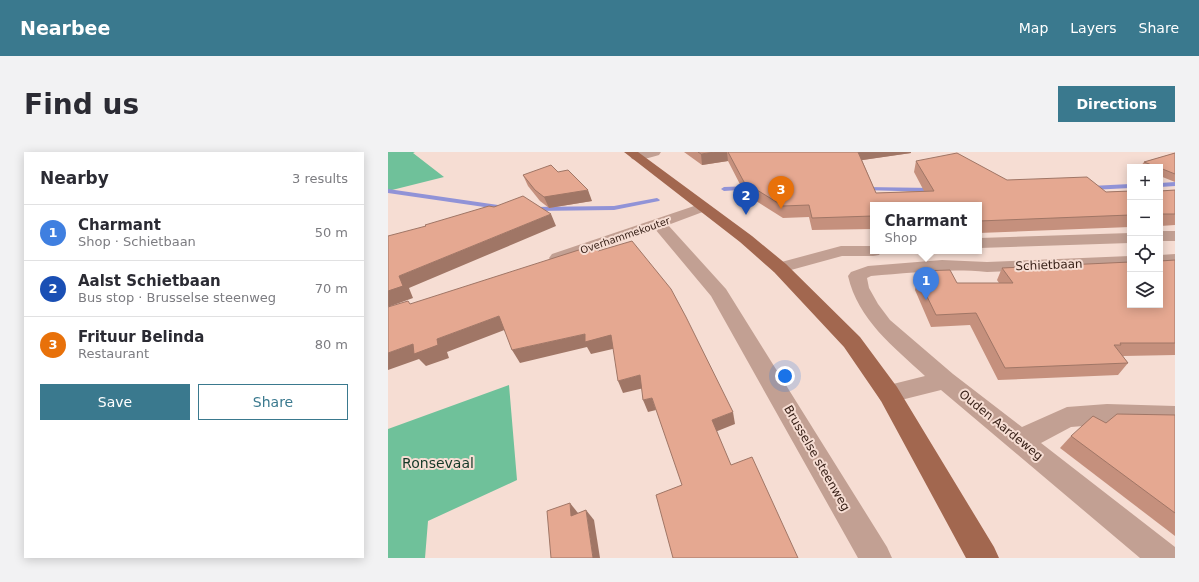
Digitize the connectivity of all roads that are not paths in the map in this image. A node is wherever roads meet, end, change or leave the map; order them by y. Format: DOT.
graph roads {
  1 [pos="655,152"];
  2 [pos="633,154"];
  3 [pos="702,207"];
  4 [pos="658,223"];
  5 [pos="1163,236"];
  6 [pos="1175,236"];
  7 [pos="1127,238"];
  8 [pos="982,244"];
  9 [pos="870,251"];
  10 [pos="817,258"];
  11 [pos="965,258"];
  12 [pos="1175,259"];
  13 [pos="1163,260"];
  14 [pos="1127,261"];
  15 [pos="541,264"];
  16 [pos="780,268"];
  17 [pos="857,276"];
  18 [pos="945,380"];
  19 [pos="890,394"];
  20 [pos="1175,416"];
  21 [pos="1020,441"];
  22 [pos="876,558"];
  23 [pos="983,558"];
  24 [pos="1164,558"];
  1 -- 2 [label="street"];
  2 -- 3 [label="main road"];
  3 -- 4 [label="street, Overhammekouter"];
  3 -- 16 [label="main road"];
  4 -- 15 [label="street, Overhammekouter"];
  4 -- 22 [label="street, Brusselse steenweg"];
  5 -- 6 [label="street"];
  7 -- 8 [label="street, Schietbaan"];
  9 -- 10 [label="street"];
  10 -- 16 [label="street"];
  10 -- 17 [label="street"];
  11 -- 14 [label="street, Schietbaan"];
  11 -- 17 [label="street, Schietbaan"];
  12 -- 13 [label="street"];
  16 -- 19 [label="main road"];
  17 -- 18 [label="street, Ouden Aardeweg"];
  18 -- 19 [label="street"];
  18 -- 21 [label="street, Ouden Aardeweg"];
  19 -- 23 [label="main road"];
  20 -- 21 [label="street"];
  21 -- 24 [label="street, Ouden Aardeweg"];
}
